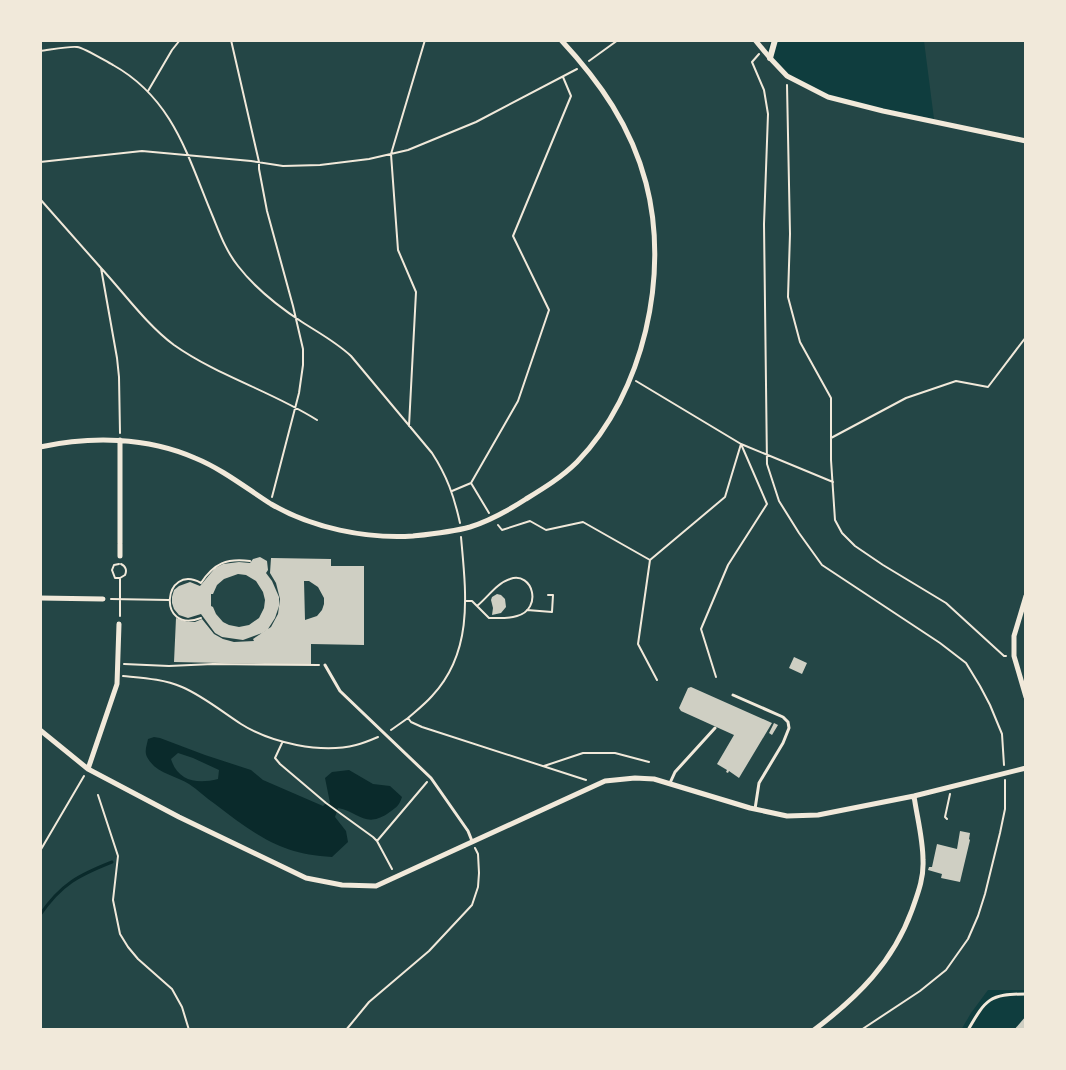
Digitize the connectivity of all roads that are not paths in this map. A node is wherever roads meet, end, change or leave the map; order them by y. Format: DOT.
graph roads {
  1 [pos="561,40"];
  2 [pos="755,40"];
  3 [pos="776,40"];
  4 [pos="770,58"];
  5 [pos="1026,141"];
  6 [pos="120,440"];
  7 [pos="40,447"];
  8 [pos="120,556"];
  9 [pos="1026,596"];
  10 [pos="40,598"];
  11 [pos="104,599"];
  12 [pos="119,624"];
  13 [pos="325,665"];
  14 [pos="733,695"];
  15 [pos="1026,697"];
  16 [pos="715,728"];
  17 [pos="40,730"];
  18 [pos="1026,768"];
  19 [pos="88,769"];
  20 [pos="670,783"];
  21 [pos="914,796"];
  22 [pos="755,809"];
  23 [pos="472,842"];
  24 [pos="1026,994"];
  25 [pos="813,1029"];
  26 [pos="968,1029"];
  1 -- 6 [label="street"];
  2 -- 4 [label="street"];
  3 -- 4 [label="street"];
  4 -- 5 [label="street"];
  6 -- 7 [label="street"];
  6 -- 8 [label="street"];
  9 -- 15 [label="street"];
  10 -- 11 [label="street"];
  12 -- 19 [label="street"];
  13 -- 23 [label="lane"];
  14 -- 22 [label="lane"];
  16 -- 20 [label="lane"];
  17 -- 19 [label="street"];
  18 -- 21 [label="street"];
  19 -- 23 [label="street"];
  20 -- 22 [label="street"];
  20 -- 23 [label="street"];
  21 -- 22 [label="street"];
  21 -- 25 [label="street"];
  24 -- 26 [label="lane"];
}
